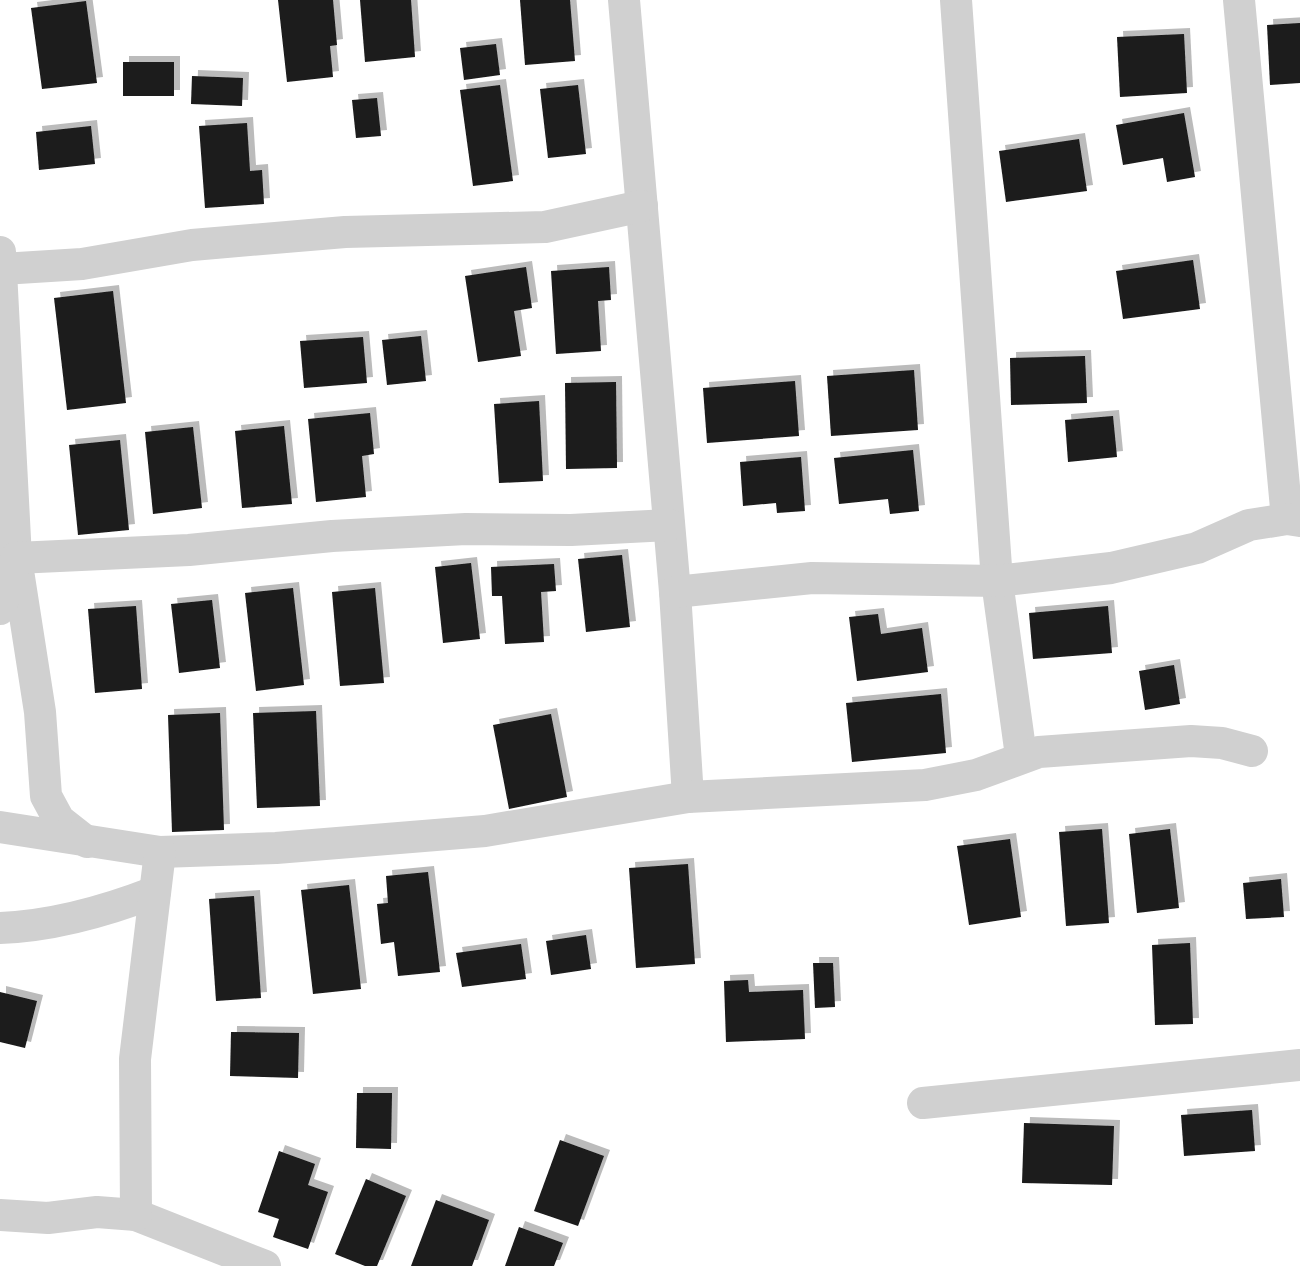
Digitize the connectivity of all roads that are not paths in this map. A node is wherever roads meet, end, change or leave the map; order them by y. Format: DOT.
graph roads {
  1 [pos="624,0"];
  2 [pos="956,0"];
  3 [pos="1239,0"];
  4 [pos="642,206"];
  5 [pos="1,261"];
  6 [pos="1293,520"];
  7 [pos="669,525"];
  8 [pos="16,558"];
  9 [pos="997,581"];
  10 [pos="675,592"];
  11 [pos="0,609"];
  12 [pos="1252,751"];
  13 [pos="1021,756"];
  14 [pos="688,797"];
  15 [pos="0,827"];
  16 [pos="88,842"];
  17 [pos="160,852"];
  18 [pos="155,892"];
  19 [pos="0,928"];
  20 [pos="1300,1065"];
  21 [pos="923,1103"];
  22 [pos="0,1215"];
  23 [pos="136,1215"];
  24 [pos="265,1266"];
  1 -- 4 [label="street"];
  2 -- 9 [label="street"];
  3 -- 6 [label="street"];
  4 -- 5 [label="street"];
  4 -- 7 [label="street"];
  5 -- 8 [label="street"];
  6 -- 9 [label="street"];
  7 -- 8 [label="street"];
  7 -- 10 [label="street"];
  8 -- 11 [label="street"];
  8 -- 16 [label="street"];
  9 -- 10 [label="street"];
  9 -- 13 [label="street"];
  10 -- 14 [label="street"];
  12 -- 13 [label="street"];
  13 -- 14 [label="street"];
  14 -- 17 [label="street"];
  15 -- 16 [label="street"];
  16 -- 17 [label="street"];
  17 -- 18 [label="street"];
  18 -- 19 [label="street"];
  18 -- 23 [label="street"];
  20 -- 21 [label="street"];
  22 -- 23 [label="street"];
  23 -- 24 [label="street"];
}
